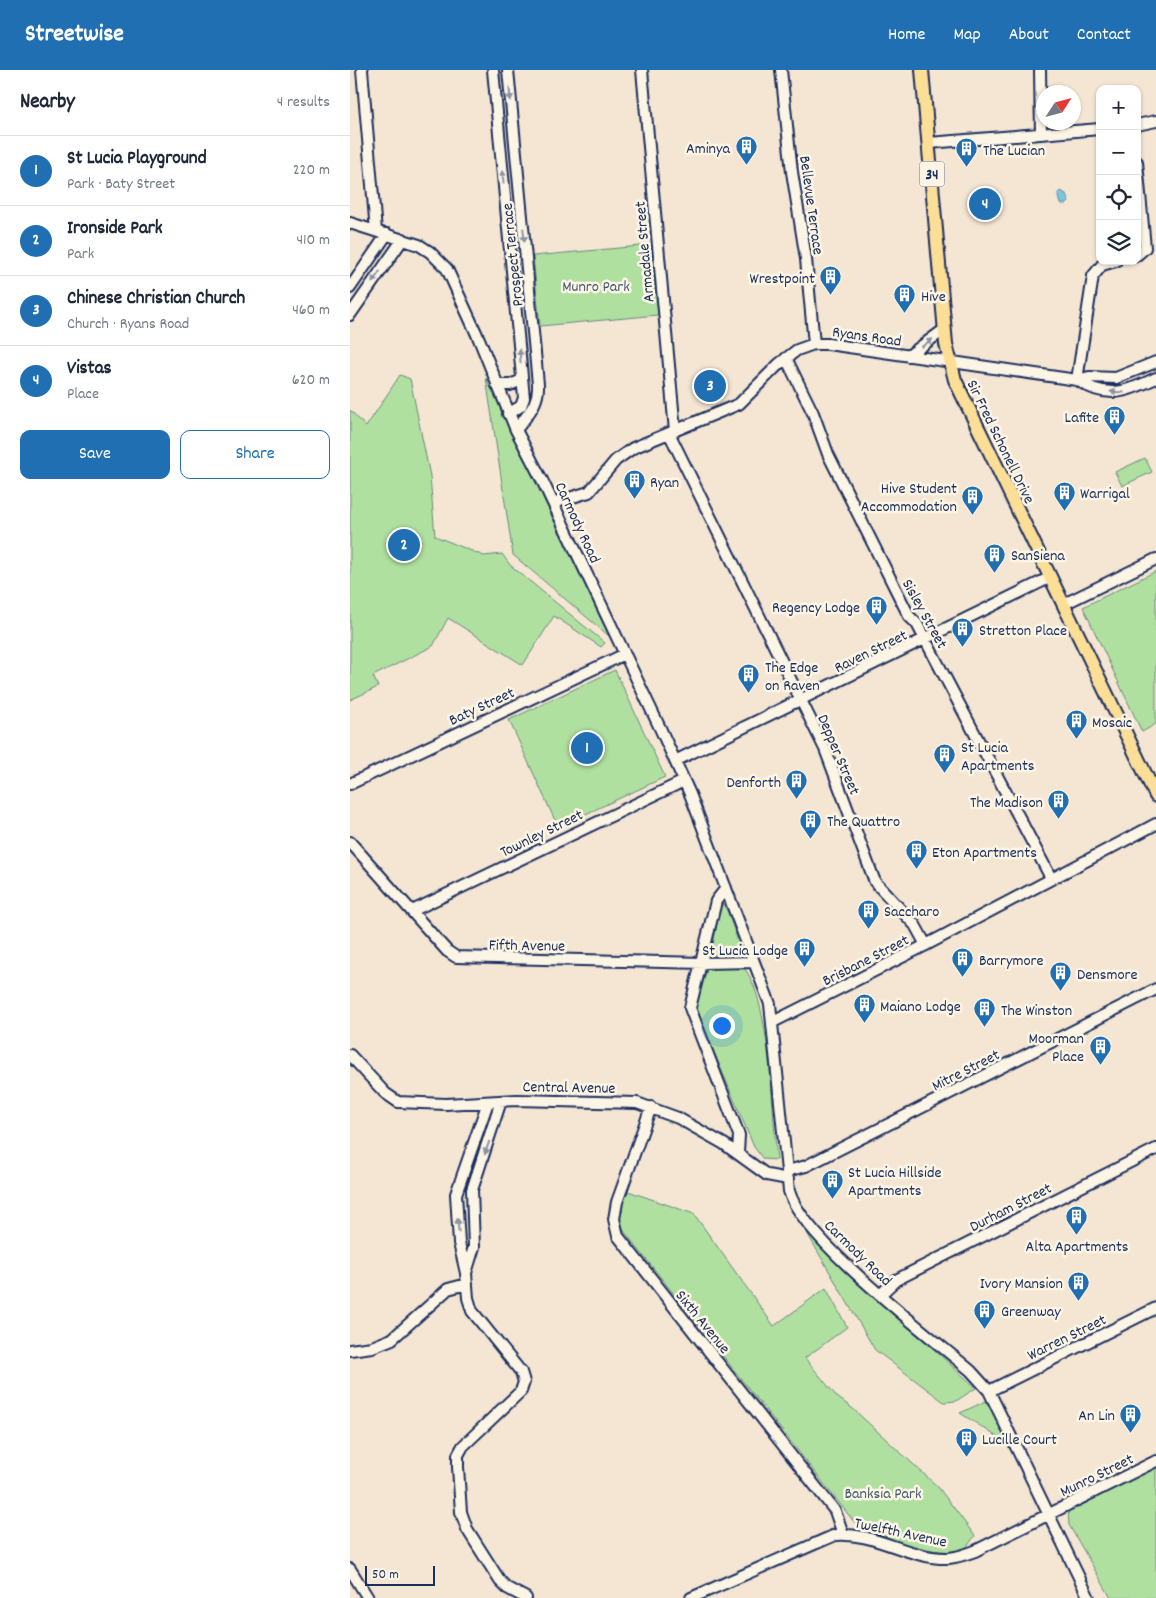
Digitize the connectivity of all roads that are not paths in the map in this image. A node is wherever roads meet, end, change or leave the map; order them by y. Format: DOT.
graph roads {
  1 [pos="362,70"];
  2 [pos="493,70"];
  3 [pos="508,70"];
  4 [pos="642,70"];
  5 [pos="781,70"];
  6 [pos="922,70"];
  7 [pos="1040,70"];
  8 [pos="1156,122"];
  9 [pos="1141,125"];
  10 [pos="1096,129"];
  11 [pos="1041,134"];
  12 [pos="929,143"];
  13 [pos="1138,175"];
  14 [pos="350,223"];
  15 [pos="376,230"];
  16 [pos="387,234"];
  17 [pos="403,239"];
  18 [pos="1141,251"];
  19 [pos="1102,265"];
  20 [pos="350,288"];
  21 [pos="350,315"];
  22 [pos="945,329"];
  23 [pos="814,344"];
  24 [pos="908,356"];
  25 [pos="786,358"];
  26 [pos="951,362"];
  27 [pos="1156,362"];
  28 [pos="1156,378"];
  29 [pos="522,380"];
  30 [pos="1077,380"];
  31 [pos="497,385"];
  32 [pos="508,414"];
  33 [pos="516,430"];
  34 [pos="672,432"];
  35 [pos="553,503"];
  36 [pos="1156,559"];
  37 [pos="1050,577"];
  38 [pos="1064,604"];
  39 [pos="925,639"];
  40 [pos="625,654"];
  41 [pos="800,700"];
  42 [pos="675,761"];
  43 [pos="684,781"];
  44 [pos="350,784"];
  45 [pos="1156,796"];
  46 [pos="1156,824"];
  47 [pos="350,842"];
  48 [pos="1051,878"];
  49 [pos="726,888"];
  50 [pos="412,911"];
  51 [pos="926,945"];
  52 [pos="754,962"];
  53 [pos="703,963"];
  54 [pos="1156,989"];
  55 [pos="773,1022"];
  56 [pos="350,1054"];
  57 [pos="501,1101"];
  58 [pos="488,1102"];
  59 [pos="650,1107"];
  60 [pos="1156,1149"];
  61 [pos="738,1153"];
  62 [pos="787,1175"];
  63 [pos="466,1273"];
  64 [pos="467,1284"];
  65 [pos="881,1294"];
  66 [pos="1156,1308"];
  67 [pos="350,1350"];
  68 [pos="989,1391"];
  69 [pos="1156,1461"];
  70 [pos="1049,1514"];
  71 [pos="843,1534"];
  72 [pos="350,1569"];
  73 [pos="1084,1584"];
  74 [pos="368,1598"];
  75 [pos="526,1598"];
  76 [pos="691,1598"];
  77 [pos="1089,1598"];
  78 [pos="1095,1598"];
  1 -- 15 [label="street"];
  29 -- 2 [label="street, Prospect Terrace, one-way"];
  3 -- 33 [label="street, Prospect Terrace, one-way"];
  4 -- 34 [label="street, Armadale Street"];
  5 -- 23 [label="street, Bellevue Terrace"];
  6 -- 12 [label="main road, Sir Fred Schonell Drive / 34"];
  7 -- 11 [label="street"];
  8 -- 9 [label="street"];
  10 -- 11 [label="street"];
  11 -- 12 [label="street"];
  12 -- 22 [label="main road, Sir Fred Schonell Drive / 34"];
  13 -- 18 [label="street"];
  14 -- 15 [label="street, Carmody Road"];
  15 -- 16 [label="street, Carmody Road"];
  16 -- 17 [label="street, Carmody Road"];
  16 -- 20 [label="street"];
  17 -- 21 [label="street, one-way"];
  17 -- 31 [label="street, Carmody Road"];
  19 -- 30 [label="street"];
  24 -- 22 [label="street, one-way"];
  22 -- 26 [label="main road, Sir Fred Schonell Drive / 34"];
  23 -- 24 [label="street, Ryans Road"];
  23 -- 25 [label="street, Ryans Road"];
  24 -- 26 [label="street, Ryans Road"];
  25 -- 34 [label="street, Ryans Road"];
  25 -- 39 [label="street, Sisley Street"];
  26 -- 30 [label="street, Ryans Road"];
  26 -- 37 [label="main road, Sir Fred Schonell Drive / 34"];
  27 -- 30 [label="street, Ryans Road"];
  28 -- 30 [label="street, Ryans Road, one-way"];
  29 -- 31 [label="street"];
  29 -- 32 [label="street, Prospect Terrace"];
  31 -- 32 [label="street, Carmody Road"];
  32 -- 33 [label="street, Carmody Road"];
  33 -- 35 [label="street, Carmody Road"];
  34 -- 35 [label="street, Ryans Road"];
  34 -- 41 [label="street, Depper Street"];
  35 -- 40 [label="street, Carmody Road"];
  36 -- 38 [label="street"];
  37 -- 38 [label="main road, Sir Fred Schonell Drive / 34"];
  37 -- 39 [label="street, Raven Street"];
  38 -- 45 [label="main road, Sir Fred Schonell Drive / 34"];
  39 -- 41 [label="street, Raven Street"];
  39 -- 48 [label="street, Sisley Street"];
  40 -- 42 [label="street, Carmody Road"];
  40 -- 44 [label="street, Baty Street"];
  41 -- 42 [label="street, Raven Street"];
  41 -- 51 [label="street, Depper Street"];
  42 -- 43 [label="street, Carmody Road"];
  43 -- 49 [label="street, Carmody Road"];
  43 -- 50 [label="street, Townley Street"];
  46 -- 48 [label="street, Brisbane Street"];
  47 -- 50 [label="street, Fifth Avenue"];
  48 -- 51 [label="street, Brisbane Street"];
  49 -- 52 [label="street, Carmody Road"];
  49 -- 53 [label="street"];
  50 -- 53 [label="street, Fifth Avenue"];
  51 -- 55 [label="street, Brisbane Street"];
  52 -- 53 [label="street, Fifth Avenue"];
  52 -- 55 [label="street, Carmody Road"];
  53 -- 61 [label="street"];
  54 -- 62 [label="street, Mitre Street"];
  55 -- 62 [label="street, Carmody Road"];
  56 -- 58 [label="street, Central Avenue"];
  57 -- 58 [label="street, Central Avenue"];
  57 -- 59 [label="street, Central Avenue"];
  57 -- 63 [label="street, one-way"];
  63 -- 58 [label="street, one-way"];
  59 -- 61 [label="street, Central Avenue"];
  59 -- 71 [label="street, Sixth Avenue"];
  60 -- 65 [label="street, Durham Street"];
  61 -- 62 [label="street, Central Avenue"];
  62 -- 65 [label="street, Carmody Road"];
  63 -- 64 [label="street"];
  64 -- 67 [label="street"];
  64 -- 75 [label="street"];
  65 -- 68 [label="street, Carmody Road"];
  66 -- 68 [label="street, Warren Street"];
  68 -- 70 [label="street, Carmody Road"];
  69 -- 70 [label="street, Munro Street"];
  70 -- 71 [label="street, Twelfth Avenue"];
  70 -- 73 [label="street, Carmody Road"];
  71 -- 76 [label="street, Twelfth Avenue"];
  72 -- 74 [label="street"];
  73 -- 77 [label="street, Carmody Road"];
  73 -- 78 [label="street, Carmody Road"];
}
